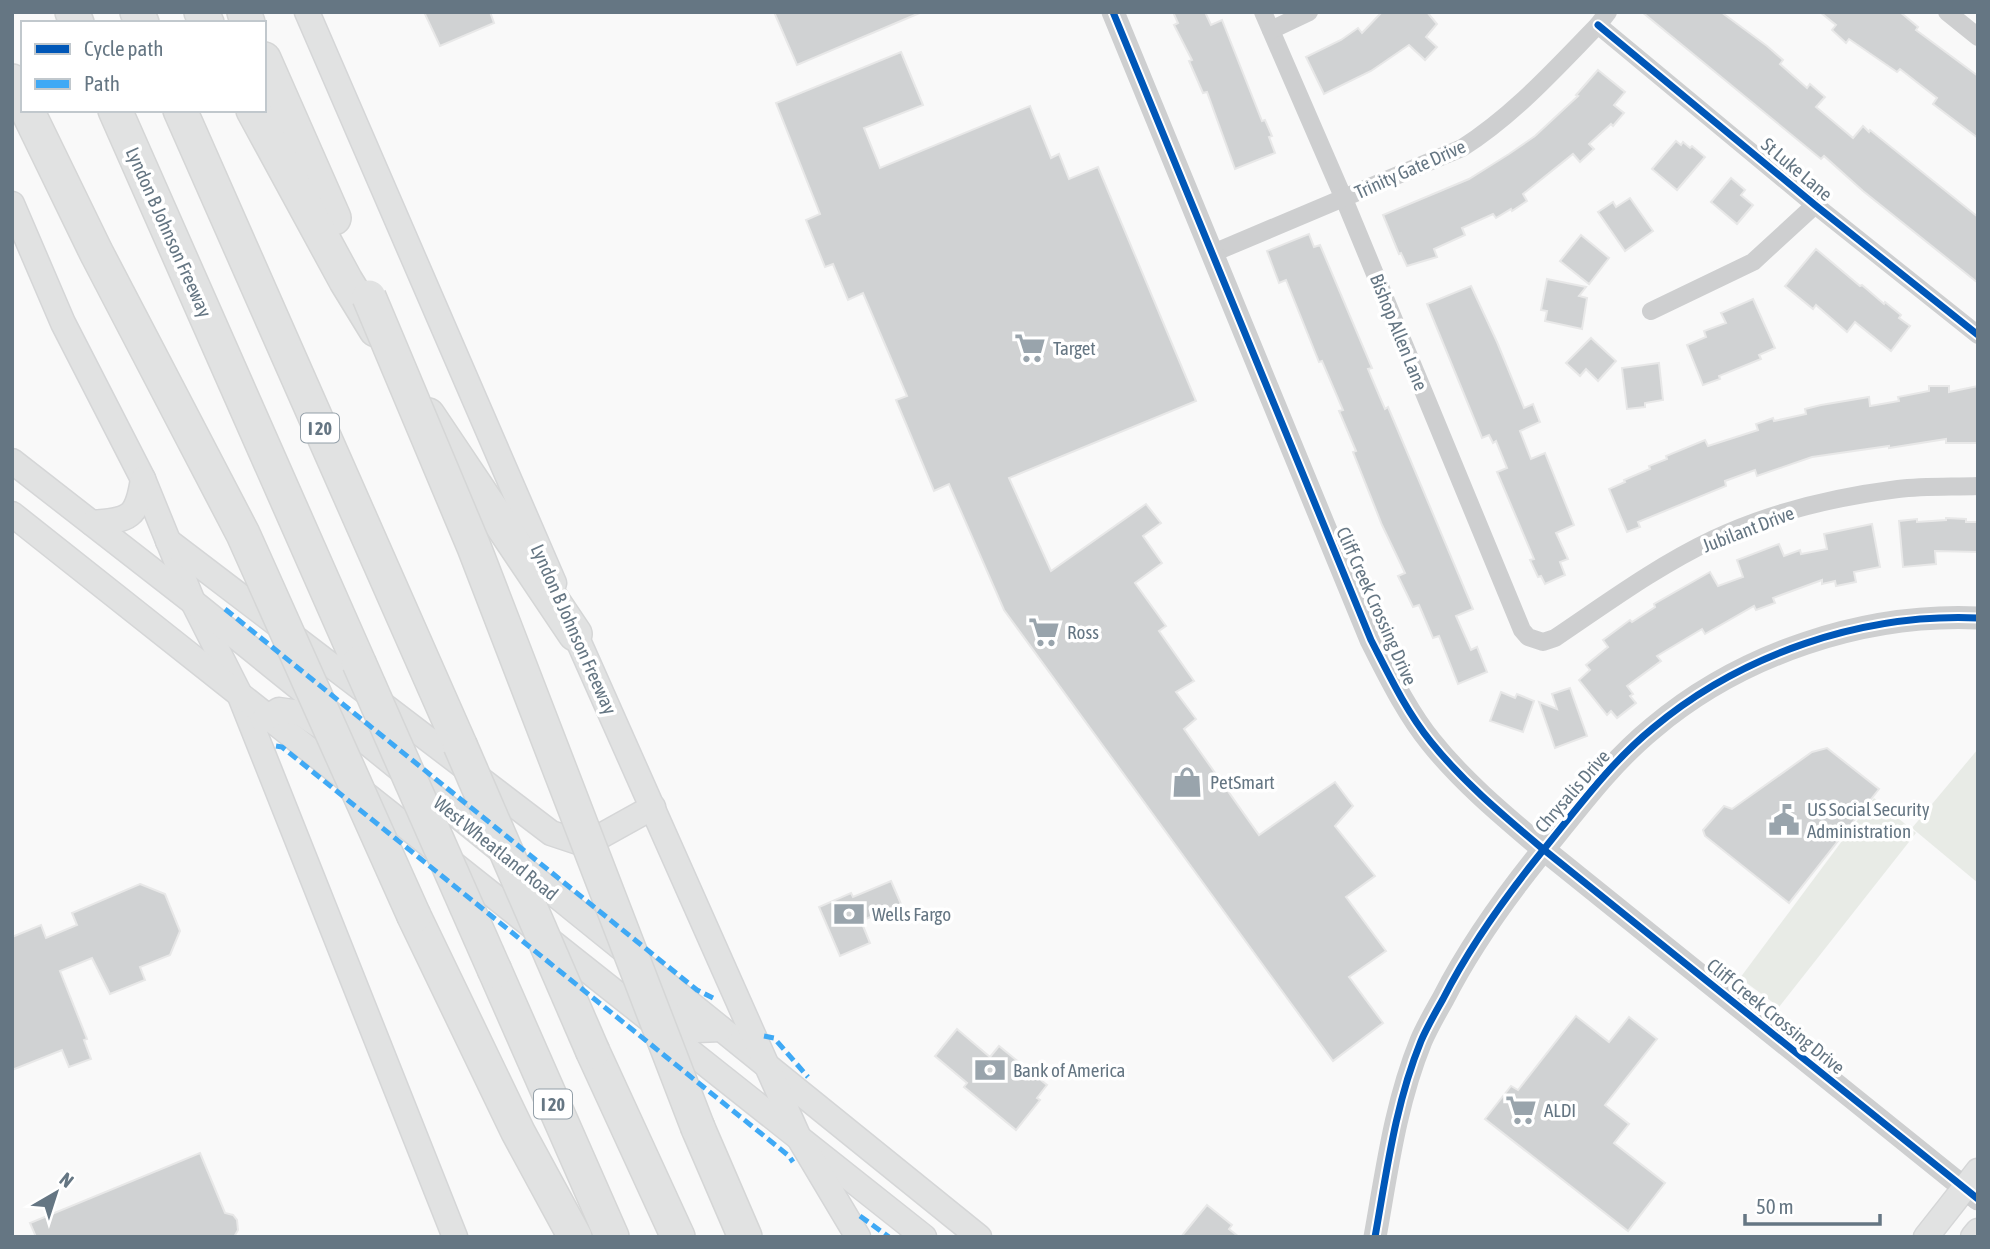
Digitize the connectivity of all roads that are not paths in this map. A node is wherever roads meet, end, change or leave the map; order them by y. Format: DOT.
graph roads {
  1 [pos="307,12"];
  2 [pos="1113,12"];
  3 [pos="1263,12"];
  4 [pos="1309,12"];
  5 [pos="1947,12"];
  6 [pos="1603,19"];
  7 [pos="1271,30"];
  8 [pos="1978,37"];
  9 [pos="266,65"];
  10 [pos="12,81"];
  11 [pos="21,98"];
  12 [pos="28,112"];
  13 [pos="116,112"];
  14 [pos="181,112"];
  15 [pos="254,112"];
  16 [pos="1344,199"];
  17 [pos="12,204"];
  18 [pos="1815,205"];
  19 [pos="1213,253"];
  20 [pos="1651,311"];
  21 [pos="1978,335"];
  22 [pos="12,461"];
  23 [pos="143,479"];
  24 [pos="1978,486"];
  25 [pos="12,514"];
  26 [pos="92,523"];
  27 [pos="165,538"];
  28 [pos="192,603"];
  29 [pos="1978,618"];
  30 [pos="575,634"];
  31 [pos="1544,642"];
  32 [pos="238,691"];
  33 [pos="260,723"];
  34 [pos="357,736"];
  35 [pos="653,807"];
  36 [pos="1543,849"];
  37 [pos="612,989"];
  38 [pos="745,1014"];
  39 [pos="721,1030"];
  40 [pos="768,1068"];
  41 [pos="799,1138"];
  42 [pos="1973,1186"];
  43 [pos="1978,1231"];
  44 [pos="455,1237"];
  45 [pos="575,1237"];
  46 [pos="612,1237"];
  47 [pos="678,1237"];
  48 [pos="745,1237"];
  49 [pos="858,1237"];
  50 [pos="924,1237"];
  51 [pos="979,1237"];
  52 [pos="1375,1237"];
  53 [pos="1926,1237"];
  54 [pos="1973,1237"];
  1 -- 30 [label="main road, Lyndon B Johnson Freeway"];
  2 -- 19 [label="street, Cliff Creek Crossing Drive"];
  3 -- 7 [label="street, Bishop Allen Lane"];
  4 -- 7 [label="street"];
  5 -- 8 [label="street"];
  6 -- 16 [label="street, Trinity Gate Drive"];
  6 -- 18 [label="street, St Luke Lane"];
  7 -- 16 [label="street, Bishop Allen Lane"];
  9 -- 48 [label="highway, bridge"];
  10 -- 11 [label="highway"];
  12 -- 45 [label="highway, bridge"];
  13 -- 46 [label="highway, Lyndon B Johnson Freeway / I 20, bridge"];
  14 -- 47 [label="highway, I 20, bridge"];
  15 -- 30 [label="highway"];
  16 -- 19 [label="street, Trinity Gate Drive"];
  16 -- 31 [label="street, Bishop Allen Lane"];
  17 -- 23 [label="main road"];
  18 -- 20 [label="street"];
  18 -- 21 [label="street, St Luke Lane"];
  19 -- 36 [label="street, Cliff Creek Crossing Drive"];
  22 -- 26 [label="main road, West Wheatland Road"];
  23 -- 26 [label="main road"];
  23 -- 27 [label="main road"];
  24 -- 31 [label="street, Jubilant Drive"];
  25 -- 32 [label="main road, West Wheatland Road"];
  26 -- 28 [label="main road, West Wheatland Road"];
  27 -- 28 [label="main road"];
  27 -- 35 [label="main road"];
  28 -- 32 [label="main road"];
  28 -- 34 [label="main road, West Wheatland Road"];
  29 -- 36 [label="street, Chrysalis Drive"];
  30 -- 35 [label="main road, Lyndon B Johnson Freeway"];
  32 -- 33 [label="main road, West Wheatland Road"];
  33 -- 34 [label="main road"];
  33 -- 37 [label="main road, West Wheatland Road"];
  33 -- 44 [label="main road"];
  34 -- 39 [label="main road, West Wheatland Road"];
  35 -- 38 [label="main road, Lyndon B Johnson Freeway"];
  36 -- 42 [label="street, Cliff Creek Crossing Drive"];
  36 -- 52 [label="street, Chrysalis Drive"];
  37 -- 39 [label="main road"];
  37 -- 41 [label="main road, West Wheatland Road"];
  38 -- 39 [label="main road"];
  38 -- 40 [label="main road, Lyndon B Johnson Freeway"];
  39 -- 40 [label="main road, West Wheatland Road"];
  40 -- 41 [label="main road, Lyndon B Johnson Freeway"];
  40 -- 51 [label="main road, West Wheatland Road"];
  41 -- 49 [label="main road, Lyndon B Johnson Freeway"];
  41 -- 50 [label="main road, West Wheatland Road"];
  42 -- 53 [label="main road"];
  43 -- 54 [label="main road"];
}
